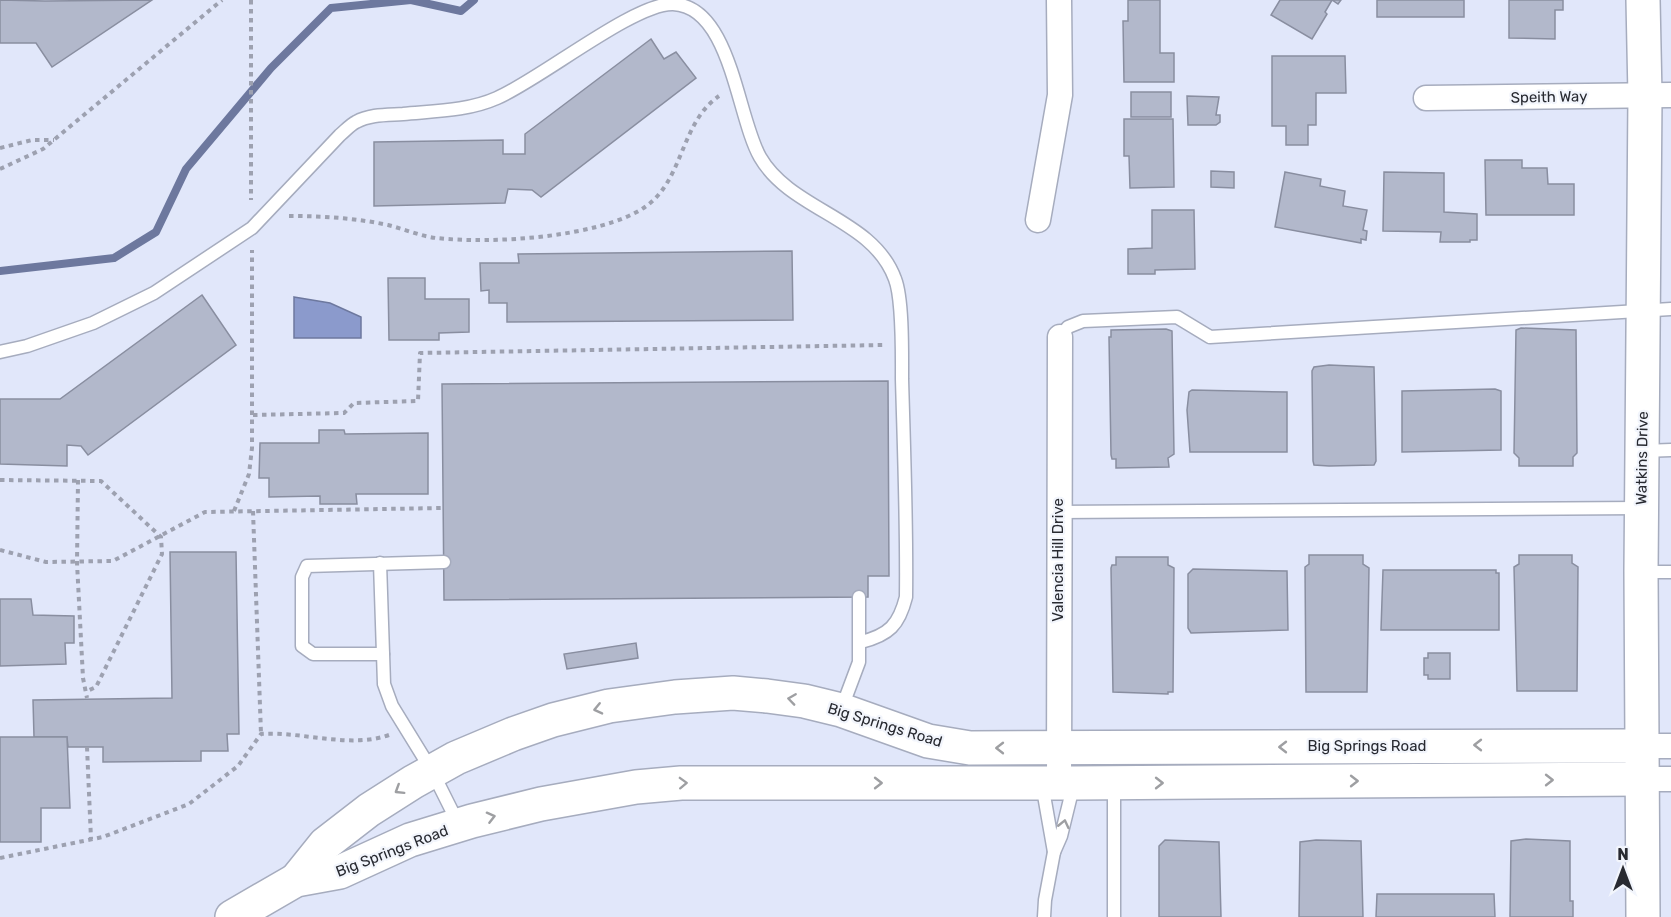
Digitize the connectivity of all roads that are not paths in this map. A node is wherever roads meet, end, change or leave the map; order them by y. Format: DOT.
graph roads {
  1 [pos="1059,0"];
  2 [pos="1643,0"];
  3 [pos="1658,95"];
  4 [pos="1426,98"];
  5 [pos="1038,220"];
  6 [pos="1657,309"];
  7 [pos="1060,337"];
  8 [pos="0,352"];
  9 [pos="1657,451"];
  10 [pos="1642,508"];
  11 [pos="1058,512"];
  12 [pos="444,562"];
  13 [pos="380,563"];
  14 [pos="1656,572"];
  15 [pos="859,597"];
  16 [pos="861,642"];
  17 [pos="383,654"];
  18 [pos="841,710"];
  19 [pos="1656,746"];
  20 [pos="1059,748"];
  21 [pos="432,771"];
  22 [pos="1656,779"];
  23 [pos="1058,783"];
  24 [pos="1114,783"];
  25 [pos="459,825"];
  26 [pos="1054,852"];
  27 [pos="296,880"];
  28 [pos="232,917"];
  29 [pos="1044,917"];
  30 [pos="1114,917"];
  31 [pos="1643,917"];
  1 -- 5 [label="street"];
  2 -- 3 [label="street, Watkins Drive"];
  3 -- 4 [label="street, Speith Way"];
  3 -- 6 [label="street, Watkins Drive"];
  6 -- 7 [label="lane"];
  6 -- 9 [label="street, Watkins Drive"];
  7 -- 11 [label="street, Valencia Hill Drive"];
  8 -- 16 [label="lane"];
  9 -- 10 [label="street, Watkins Drive"];
  10 -- 11 [label="lane"];
  10 -- 14 [label="street, Watkins Drive"];
  11 -- 20 [label="street, Valencia Hill Drive"];
  12 -- 13 [label="lane"];
  13 -- 17 [label="lane"];
  13 -- 17 [label="lane"];
  14 -- 19 [label="street, Watkins Drive"];
  15 -- 16 [label="lane"];
  16 -- 18 [label="lane"];
  17 -- 21 [label="lane"];
  20 -- 18 [label="street, Big Springs Road, one-way"];
  18 -- 21 [label="street, Big Springs Road, one-way"];
  19 -- 20 [label="street, Big Springs Road, one-way"];
  19 -- 22 [label="street, Watkins Drive"];
  20 -- 23 [label="street, Valencia Hill Drive"];
  21 -- 25 [label="lane"];
  21 -- 27 [label="street, Big Springs Road, one-way"];
  24 -- 22 [label="street, Big Springs Road, one-way"];
  22 -- 31 [label="street, Watkins Drive"];
  23 -- 24 [label="street, Big Springs Road"];
  25 -- 23 [label="street, Big Springs Road, one-way"];
  23 -- 26 [label="lane"];
  26 -- 23 [label="lane, one-way"];
  24 -- 30 [label="lane"];
  25 -- 27 [label="street, Big Springs Road"];
  26 -- 29 [label="lane"];
  27 -- 28 [label="street, Big Springs Road"];
}
